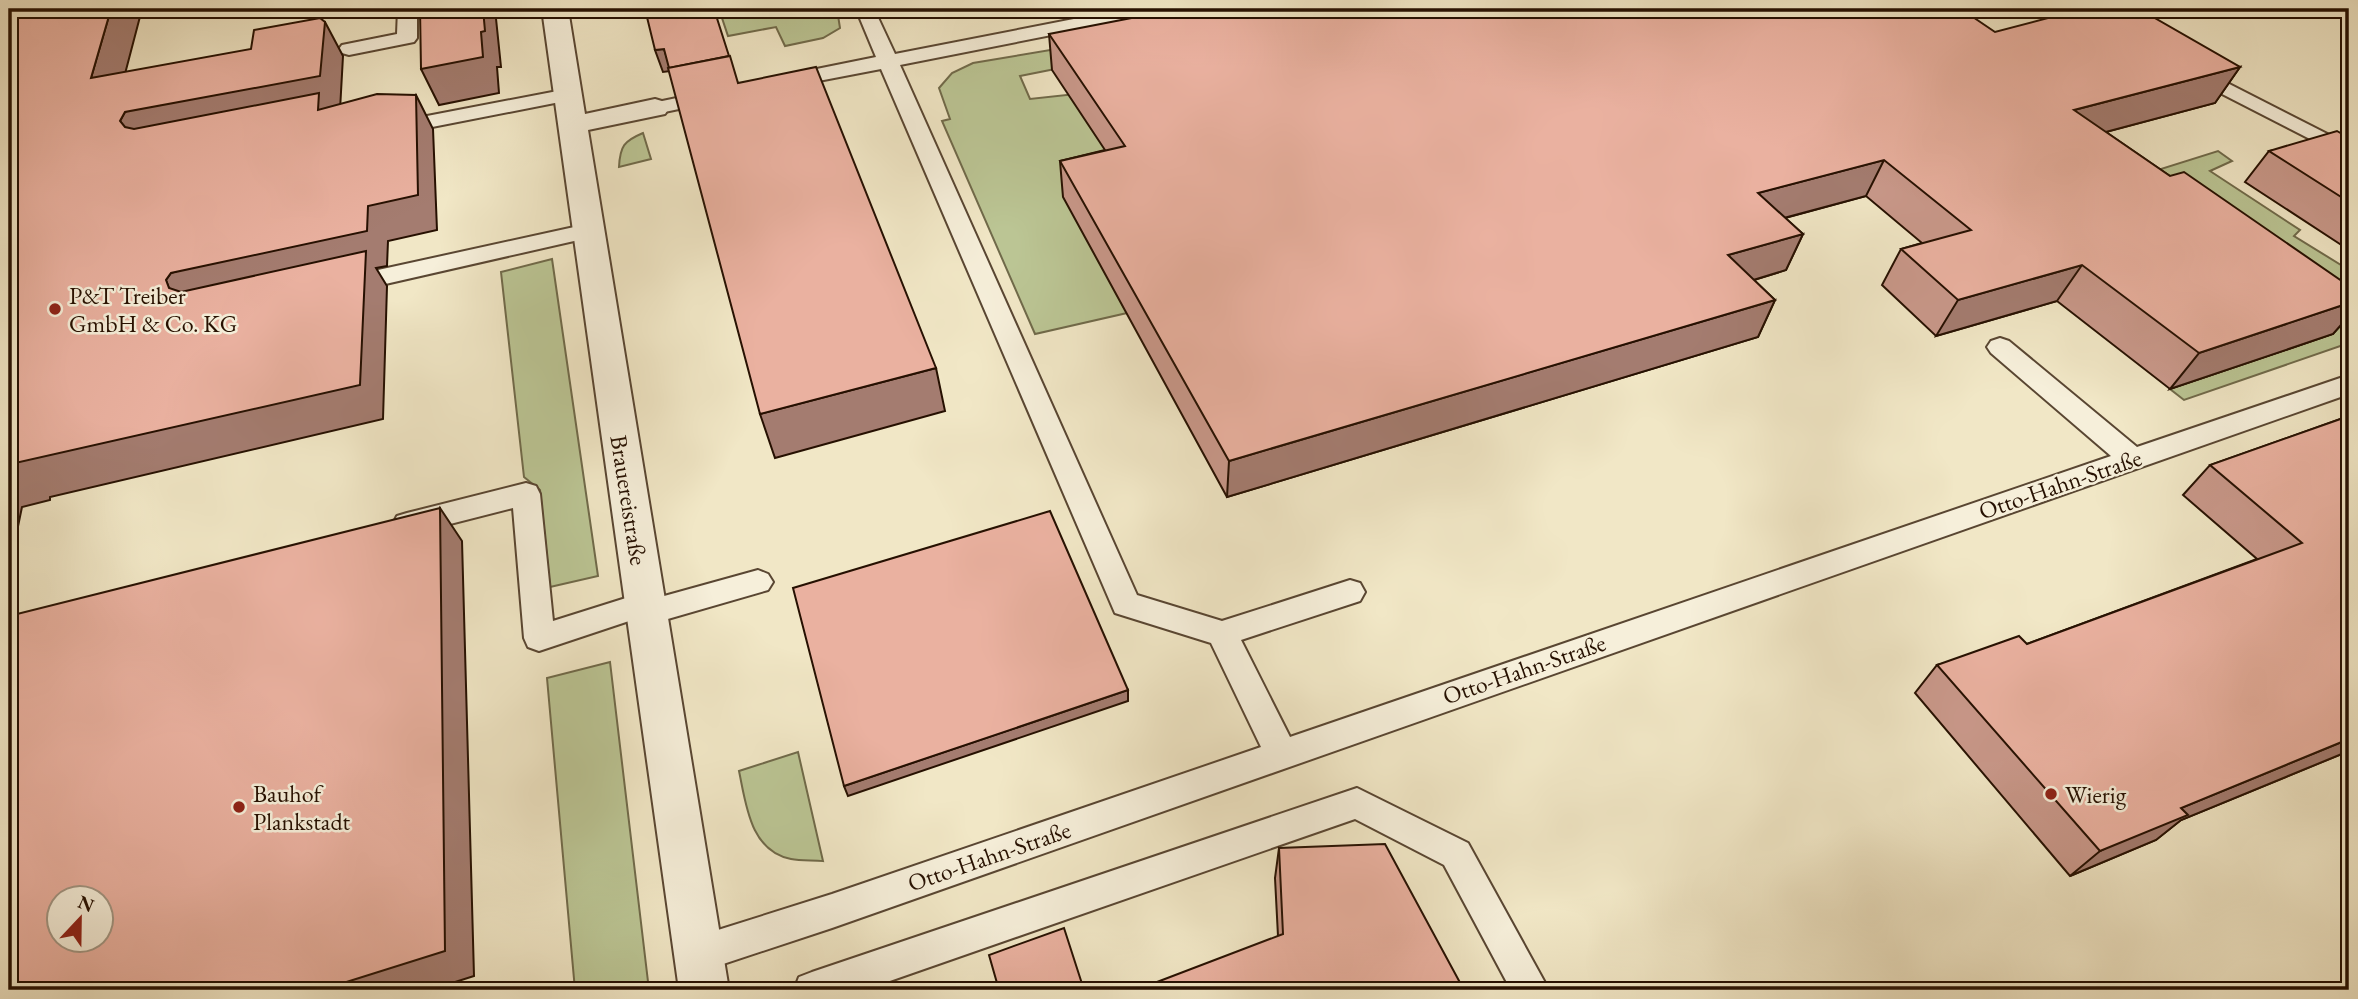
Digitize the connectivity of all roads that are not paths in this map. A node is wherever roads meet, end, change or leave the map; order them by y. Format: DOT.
graph roads {
  1 [pos="407,9"];
  2 [pos="555,9"];
  3 [pos="864,9"];
  4 [pos="1142,10"];
  5 [pos="349,49"];
  6 [pos="888,60"];
  7 [pos="2181,65"];
  8 [pos="761,86"];
  9 [pos="731,93"];
  10 [pos="655,108"];
  11 [pos="570,110"];
  12 [pos="373,118"];
  13 [pos="2349,153"];
  14 [pos="588,231"];
  15 [pos="329,288"];
  16 [pos="2000,347"];
  17 [pos="2349,384"];
  18 [pos="2133,459"];
  19 [pos="378,531"];
  20 [pos="758,582"];
  21 [pos="1350,592"];
  22 [pos="646,609"];
  23 [pos="1222,634"];
  24 [pos="1281,753"];
  25 [pos="701,972"];
  26 [pos="812,990"];
  27 [pos="1531,990"];
  1 -- 5 [label="lane"];
  2 -- 11 [label="street, Brauereistraße"];
  3 -- 6 [label="lane"];
  4 -- 6 [label="lane"];
  6 -- 8 [label="lane"];
  6 -- 23 [label="lane"];
  7 -- 13 [label="lane"];
  9 -- 10 [label="lane"];
  10 -- 11 [label="street"];
  11 -- 12 [label="lane"];
  11 -- 14 [label="street, Brauereistraße"];
  14 -- 15 [label="lane"];
  14 -- 22 [label="street, Brauereistraße"];
  16 -- 18 [label="lane"];
  17 -- 18 [label="lane, Otto-Hahn-Straße"];
  18 -- 24 [label="lane, Otto-Hahn-Straße"];
  19 -- 22 [label="lane"];
  20 -- 22 [label="lane"];
  21 -- 23 [label="lane"];
  22 -- 25 [label="street, Brauereistraße"];
  23 -- 24 [label="lane"];
  24 -- 25 [label="lane, Otto-Hahn-Straße"];
  26 -- 27 [label="lane"];
}
